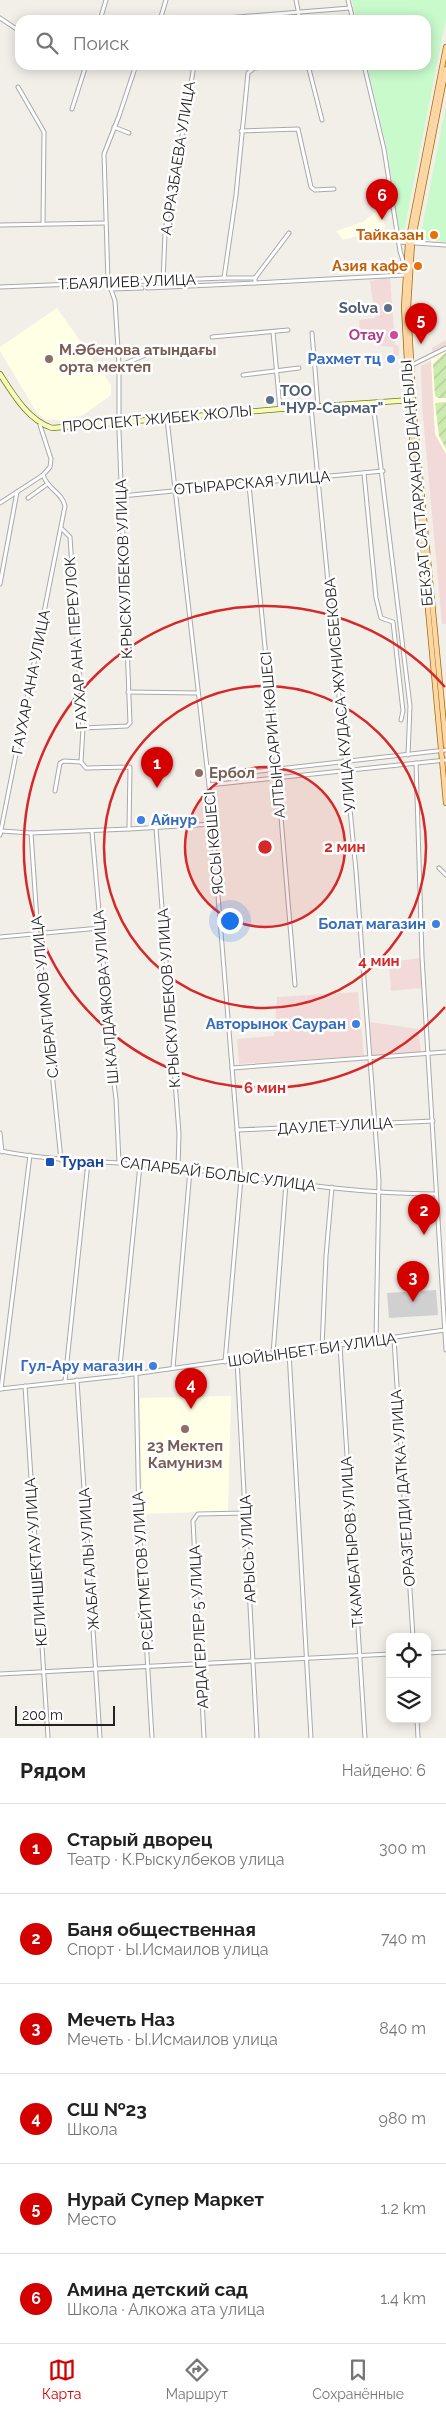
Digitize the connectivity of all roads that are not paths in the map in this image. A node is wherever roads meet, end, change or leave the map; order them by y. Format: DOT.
graph roads {
  1 [pos="106,0"];
  2 [pos="166,0"];
  3 [pos="296,0"];
  4 [pos="348,0"];
  5 [pos="350,8"];
  6 [pos="298,12"];
  7 [pos="102,15"];
  8 [pos="162,15"];
  9 [pos="262,15"];
  10 [pos="299,15"];
  11 [pos="352,15"];
  12 [pos="0,18"];
  13 [pos="15,28"];
  14 [pos="446,47"];
  15 [pos="446,69"];
  16 [pos="84,70"];
  17 [pos="134,70"];
  18 [pos="193,70"];
  19 [pos="250,70"];
  20 [pos="309,70"];
  21 [pos="365,70"];
  22 [pos="18,87"];
  23 [pos="72,109"];
  24 [pos="322,120"];
  25 [pos="114,127"];
  26 [pos="241,131"];
  27 [pos="129,133"];
  28 [pos="334,189"];
  29 [pos="105,223"];
  30 [pos="43,224"];
  31 [pos="0,225"];
  32 [pos="289,233"];
  33 [pos="399,242"];
  34 [pos="410,243"];
  35 [pos="446,245"];
  36 [pos="404,267"];
  37 [pos="404,276"];
  38 [pos="224,278"];
  39 [pos="255,278"];
  40 [pos="163,280"];
  41 [pos="108,281"];
  42 [pos="255,283"];
  43 [pos="0,287"];
  44 [pos="142,288"];
  45 [pos="147,288"];
  46 [pos="111,289"];
  47 [pos="288,330"];
  48 [pos="273,332"];
  49 [pos="312,333"];
  50 [pos="212,337"];
  51 [pos="184,348"];
  52 [pos="446,348"];
  53 [pos="119,366"];
  54 [pos="412,366"];
  55 [pos="298,368"];
  56 [pos="277,370"];
  57 [pos="0,374"];
  58 [pos="243,375"];
  59 [pos="2,380"];
  60 [pos="411,400"];
  61 [pos="373,403"];
  62 [pos="311,407"];
  63 [pos="318,407"];
  64 [pos="280,408"];
  65 [pos="167,419"];
  66 [pos="120,423"];
  67 [pos="40,425"];
  68 [pos="383,471"];
  69 [pos="364,473"];
  70 [pos="43,475"];
  71 [pos="319,477"];
  72 [pos="249,484"];
  73 [pos="46,485"];
  74 [pos="176,490"];
  75 [pos="17,491"];
  76 [pos="122,496"];
  77 [pos="28,498"];
  78 [pos="0,503"];
  79 [pos="62,529"];
  80 [pos="0,584"];
  81 [pos="128,692"];
  82 [pos="198,693"];
  83 [pos="440,711"];
  84 [pos="401,720"];
  85 [pos="83,728"];
  86 [pos="446,746"];
  87 [pos="444,751"];
  88 [pos="408,755"];
  89 [pos="444,761"];
  90 [pos="81,762"];
  91 [pos="346,762"];
  92 [pos="416,764"];
  93 [pos="277,769"];
  94 [pos="347,770"];
  95 [pos="208,777"];
  96 [pos="277,778"];
  97 [pos="209,785"];
  98 [pos="55,791"];
  99 [pos="446,803"];
  100 [pos="213,824"];
  101 [pos="156,828"];
  102 [pos="129,829"];
  103 [pos="92,832"];
  104 [pos="0,833"];
  105 [pos="31,833"];
  106 [pos="439,868"];
  107 [pos="446,875"];
  108 [pos="100,928"];
  109 [pos="38,935"];
  110 [pos="0,937"];
  111 [pos="294,986"];
  112 [pos="446,1052"];
  113 [pos="428,1054"];
  114 [pos="369,1060"];
  115 [pos="232,1068"];
  116 [pos="433,1121"];
  117 [pos="375,1123"];
  118 [pos="237,1130"];
  119 [pos="0,1133"];
  120 [pos="1,1151"];
  121 [pos="30,1156"];
  122 [pos="61,1160"];
  123 [pos="88,1162"];
  124 [pos="119,1162"];
  125 [pos="140,1165"];
  126 [pos="178,1168"];
  127 [pos="190,1170"];
  128 [pos="241,1178"];
  129 [pos="286,1182"];
  130 [pos="332,1187"];
  131 [pos="380,1193"];
  132 [pos="436,1194"];
  133 [pos="445,1330"];
  134 [pos="394,1339"];
  135 [pos="376,1341"];
  136 [pos="340,1346"];
  137 [pos="322,1348"];
  138 [pos="446,1350"];
  139 [pos="289,1352"];
  140 [pos="273,1354"];
  141 [pos="237,1360"];
  142 [pos="225,1362"];
  143 [pos="173,1368"];
  144 [pos="136,1374"];
  145 [pos="119,1376"];
  146 [pos="77,1380"];
  147 [pos="65,1381"];
  148 [pos="25,1386"];
  149 [pos="1,1389"];
  150 [pos="246,1513"];
  151 [pos="413,1633"];
  152 [pos="446,1652"];
  153 [pos="431,1653"];
  154 [pos="386,1654"];
  155 [pos="360,1655"];
  156 [pos="306,1657"];
  157 [pos="254,1659"];
  158 [pos="201,1663"];
  159 [pos="149,1666"];
  160 [pos="96,1668"];
  161 [pos="44,1673"];
  162 [pos="0,1674"];
  163 [pos="417,1723"];
  164 [pos="48,1738"];
  165 [pos="100,1738"];
  166 [pos="152,1738"];
  167 [pos="204,1738"];
  168 [pos="257,1738"];
  169 [pos="311,1738"];
  170 [pos="365,1738"];
  171 [pos="418,1738"];
  1 -- 7 [label="street"];
  2 -- 8 [label="street"];
  3 -- 6 [label="street"];
  4 -- 5 [label="street"];
  5 -- 6 [label="street"];
  5 -- 11 [label="street"];
  6 -- 9 [label="street"];
  6 -- 10 [label="street"];
  12 -- 13 [label="street"];
  14 -- 34 [label="main road, БЕКЗАТ САТТАРХАНОВ ДАҢҒЫЛЫ"];
  15 -- 34 [label="main road, БЕКЗАТ САТТАРХАНОВ ДАҢҒЫЛЫ"];
  16 -- 23 [label="street"];
  17 -- 25 [label="street, К.РЫСКУЛБЕКОВ УЛИЦА"];
  18 -- 40 [label="street, А.ОРАЗБАЕВА УЛИЦА"];
  19 -- 26 [label="street"];
  20 -- 24 [label="street"];
  21 -- 33 [label="street"];
  22 -- 30 [label="street"];
  25 -- 27 [label="street"];
  25 -- 29 [label="street, К.РЫСКУЛБЕКОВ УЛИЦА"];
  26 -- 28 [label="street"];
  26 -- 38 [label="street"];
  29 -- 30 [label="street"];
  29 -- 41 [label="street, К.РЫСКУЛБЕКОВ УЛИЦА"];
  30 -- 31 [label="street"];
  32 -- 39 [label="street"];
  33 -- 34 [label="street"];
  33 -- 36 [label="street"];
  34 -- 35 [label="street"];
  34 -- 36 [label="main road, БЕКЗАТ САТТАРХАНОВ ДАҢҒЫЛЫ"];
  34 -- 54 [label="main road, БЕКЗАТ САТТАРХАНОВ ДАҢҒЫЛЫ"];
  36 -- 37 [label="main road, БЕКЗАТ САТТАРХАНОВ ДАҢҒЫЛЫ"];
  37 -- 42 [label="street, Т.БАЯЛИЕВ УЛИЦА"];
  37 -- 60 [label="main road, БЕКЗАТ САТТАРХАНОВ ДАҢҒЫЛЫ"];
  38 -- 39 [label="street, Т.БАЯЛИЕВ УЛИЦА"];
  38 -- 40 [label="street, Т.БАЯЛИЕВ УЛИЦА"];
  39 -- 42 [label="street"];
  40 -- 41 [label="street, Т.БАЯЛИЕВ УЛИЦА"];
  41 -- 43 [label="street, Т.БАЯЛИЕВ УЛИЦА"];
  41 -- 46 [label="street, К.РЫСКУЛБЕКОВ УЛИЦА"];
  42 -- 45 [label="street, Т.БАЯЛИЕВ УЛИЦА"];
  44 -- 46 [label="street, Т.БАЯЛИЕВ УЛИЦА"];
  46 -- 53 [label="street, К.РЫСКУЛБЕКОВ УЛИЦА"];
  47 -- 48 [label="street"];
  48 -- 50 [label="street"];
  48 -- 56 [label="street"];
  49 -- 63 [label="street"];
  51 -- 53 [label="street"];
  52 -- 54 [label="street"];
  53 -- 66 [label="street, К.РЫСКУЛБЕКОВ УЛИЦА"];
  54 -- 60 [label="main road, БЕКЗАТ САТТАРХАНОВ ДАҢҒЫЛЫ"];
  55 -- 56 [label="street"];
  56 -- 58 [label="street"];
  56 -- 64 [label="street"];
  57 -- 59 [label="main road, ПРОСПЕКТ ЖИБЕК ЖОЛЫ"];
  59 -- 67 [label="main road, ПРОСПЕКТ ЖИБЕК ЖОЛЫ"];
  60 -- 61 [label="main road, ПРОСПЕКТ ЖИБЕК ЖОЛЫ"];
  60 -- 83 [label="main road, БЕКЗАТ САТТАРХАНОВ ДАҢҒЫЛЫ"];
  61 -- 63 [label="main road, ПРОСПЕКТ ЖИБЕК ЖОЛЫ"];
  61 -- 68 [label="street"];
  62 -- 63 [label="main road, ПРОСПЕКТ ЖИБЕК ЖОЛЫ"];
  62 -- 64 [label="main road, ПРОСПЕКТ ЖИБЕК ЖОЛЫ"];
  62 -- 71 [label="street, УЛИЦА КУДАСА ЖУНИСБЕКОВА"];
  64 -- 65 [label="main road, ПРОСПЕКТ ЖИБЕК ЖОЛЫ"];
  65 -- 66 [label="main road, ПРОСПЕКТ ЖИБЕК ЖОЛЫ"];
  65 -- 74 [label="street, ЯССЫ КӨШЕСІ"];
  66 -- 67 [label="main road, ПРОСПЕКТ ЖИБЕК ЖОЛЫ"];
  66 -- 76 [label="street, К.РЫСКУЛБЕКОВ УЛИЦА"];
  67 -- 70 [label="street"];
  68 -- 69 [label="street, ОТЫРАРСКАЯ УЛИЦА"];
  68 -- 88 [label="street"];
  69 -- 71 [label="street, ОТЫРАРСКАЯ УЛИЦА"];
  69 -- 84 [label="street"];
  70 -- 73 [label="street"];
  70 -- 75 [label="street"];
  71 -- 72 [label="street, ОТЫРАРСКАЯ УЛИЦА"];
  71 -- 91 [label="street, УЛИЦА КУДАСА ЖУНИСБЕКОВА"];
  72 -- 74 [label="street, ОТЫРАРСКАЯ УЛИЦА"];
  72 -- 93 [label="street, АЛТЫНСАРИН КӨШЕСІ"];
  73 -- 77 [label="street"];
  73 -- 79 [label="street, ГАУХАР АНА УЛИЦА"];
  74 -- 76 [label="street, ОТЫРАРСКАЯ УЛИЦА"];
  74 -- 82 [label="street, ЯССЫ КӨШЕСІ"];
  75 -- 78 [label="street"];
  75 -- 80 [label="street"];
  76 -- 81 [label="street, К.РЫСКУЛБЕКОВ УЛИЦА"];
  79 -- 85 [label="street, ГАУХАР АНА ПЕРЕУЛОК"];
  79 -- 104 [label="street, ГАУХАР АНА УЛИЦА"];
  81 -- 82 [label="street"];
  81 -- 85 [label="street, К.РЫСКУЛБЕКОВ УЛИЦА"];
  82 -- 95 [label="street, ЯССЫ КӨШЕСІ"];
  83 -- 86 [label="main road, БЕКЗАТ САТТАРХАНОВ ДАҢҒЫЛЫ"];
  83 -- 87 [label="main road, БЕКЗАТ САТТАРХАНОВ ДАҢҒЫЛЫ"];
  85 -- 90 [label="street, ГАУХАР АНА ПЕРЕУЛОК"];
  87 -- 88 [label="street"];
  87 -- 89 [label="main road, БЕКЗАТ САТТАРХАНОВ ДАҢҒЫЛЫ"];
  88 -- 91 [label="street"];
  89 -- 92 [label="street"];
  89 -- 99 [label="main road, БЕКЗАТ САТТАРХАНОВ ДАҢҒЫЛЫ"];
  90 -- 98 [label="street"];
  90 -- 102 [label="street"];
  91 -- 93 [label="street"];
  91 -- 94 [label="street, УЛИЦА КУДАСА ЖУНИСБЕКОВА"];
  92 -- 94 [label="street"];
  92 -- 113 [label="street"];
  93 -- 95 [label="street"];
  93 -- 96 [label="street, АЛТЫНСАРИН КӨШЕСІ"];
  94 -- 96 [label="street"];
  94 -- 114 [label="street, УЛИЦА КУДАСА ЖУНИСБЕКОВА"];
  95 -- 97 [label="street, ЯССЫ КӨШЕСІ"];
  96 -- 97 [label="street"];
  96 -- 111 [label="street, АЛТЫНСАРИН КӨШЕСІ"];
  97 -- 100 [label="street, ЯССЫ КӨШЕСІ"];
  100 -- 101 [label="street"];
  100 -- 115 [label="street, ЯССЫ КӨШЕСІ"];
  101 -- 102 [label="street"];
  101 -- 126 [label="street, К.РЫСКУЛБЕКОВ УЛИЦА"];
  102 -- 103 [label="street"];
  103 -- 105 [label="street"];
  103 -- 108 [label="street, Ш.КАЛДАЯКОВА УЛИЦА"];
  104 -- 105 [label="street"];
  105 -- 109 [label="street, С.ИБРАГИМОВ УЛИЦА"];
  106 -- 107 [label="street"];
  108 -- 109 [label="street"];
  108 -- 124 [label="street, Ш.КАЛДАЯКОВА УЛИЦА"];
  109 -- 110 [label="street"];
  109 -- 122 [label="street, С.ИБРАГИМОВ УЛИЦА"];
  112 -- 113 [label="street"];
  113 -- 114 [label="street"];
  113 -- 116 [label="street"];
  114 -- 115 [label="street"];
  114 -- 117 [label="street, УЛИЦА КУДАСА ЖУНИСБЕКОВА"];
  115 -- 118 [label="street, ЯССЫ КӨШЕСІ"];
  116 -- 117 [label="street, ДАУЛЕТ УЛИЦА"];
  116 -- 132 [label="street"];
  117 -- 118 [label="street, ДАУЛЕТ УЛИЦА"];
  117 -- 131 [label="street, УЛИЦА КУДАСА ЖУНИСБЕКОВА"];
  118 -- 128 [label="street, ЯССЫ КӨШЕСІ"];
  119 -- 120 [label="street"];
  120 -- 121 [label="street, САПАРБАЙ БОЛЫС УЛИЦА"];
  121 -- 122 [label="street, САПАРБАЙ БОЛЫС УЛИЦА"];
  121 -- 149 [label="street"];
  122 -- 123 [label="street, САПАРБАЙ БОЛЫС УЛИЦА"];
  123 -- 124 [label="street, САПАРБАЙ БОЛЫС УЛИЦА"];
  123 -- 147 [label="street"];
  124 -- 125 [label="street, САПАРБАЙ БОЛЫС УЛИЦА"];
  125 -- 126 [label="street, САПАРБАЙ БОЛЫС УЛИЦА"];
  125 -- 145 [label="street"];
  126 -- 127 [label="street, САПАРБАЙ БОЛЫС УЛИЦА"];
  127 -- 128 [label="street, САПАРБАЙ БОЛЫС УЛИЦА"];
  127 -- 143 [label="street"];
  128 -- 129 [label="street, САПАРБАЙ БОЛЫС УЛИЦА"];
  128 -- 142 [label="street, ЯССЫ КӨШЕСІ"];
  129 -- 130 [label="street, САПАРБАЙ БОЛЫС УЛИЦА"];
  129 -- 140 [label="street"];
  130 -- 131 [label="street, САПАРБАЙ БОЛЫС УЛИЦА"];
  130 -- 137 [label="street"];
  131 -- 132 [label="street, САПАРБАЙ БОЛЫС УЛИЦА"];
  131 -- 135 [label="street, УЛИЦА КУДАСА ЖУНИСБЕКОВА"];
  132 -- 133 [label="street"];
  133 -- 134 [label="street, ШОЙЫНБЕТ БИ УЛИЦА"];
  133 -- 138 [label="street"];
  134 -- 135 [label="street, ШОЙЫНБЕТ БИ УЛИЦА"];
  134 -- 151 [label="street, ОРАЗГЕЛДИ ДАТКА УЛИЦА"];
  135 -- 136 [label="street, ШОЙЫНБЕТ БИ УЛИЦА"];
  136 -- 137 [label="street, ШОЙЫНБЕТ БИ УЛИЦА"];
  136 -- 155 [label="street, Т.КАМБАТЫРОВ УЛИЦА"];
  137 -- 139 [label="street, ШОЙЫНБЕТ БИ УЛИЦА"];
  139 -- 140 [label="street, ШОЙЫНБЕТ БИ УЛИЦА"];
  139 -- 156 [label="street"];
  140 -- 141 [label="street, ШОЙЫНБЕТ БИ УЛИЦА"];
  141 -- 142 [label="street, ШОЙЫНБЕТ БИ УЛИЦА"];
  141 -- 150 [label="street, АРЫСЬ УЛИЦА"];
  142 -- 143 [label="street, ШОЙЫНБЕТ БИ УЛИЦА"];
  143 -- 144 [label="street, ШОЙЫНБЕТ БИ УЛИЦА"];
  144 -- 145 [label="street, ШОЙЫНБЕТ БИ УЛИЦА"];
  144 -- 159 [label="street, Р.СЕЙТМЕТОВ УЛИЦА"];
  145 -- 146 [label="street, ШОЙЫНБЕТ БИ УЛИЦА"];
  146 -- 147 [label="street, ШОЙЫНБЕТ БИ УЛИЦА"];
  146 -- 160 [label="street, ЖАБАГАЛЫ УЛИЦА"];
  147 -- 148 [label="street, ШОЙЫНБЕТ БИ УЛИЦА"];
  148 -- 149 [label="street, ШОЙЫНБЕТ БИ УЛИЦА"];
  148 -- 161 [label="street, КЕЛИНШЕКТАУ УЛИЦА"];
  150 -- 157 [label="street, АРЫСЬ УЛИЦА"];
  150 -- 158 [label="street, АРДАГЕРЛЕР 5 УЛИЦА"];
  152 -- 153 [label="street"];
  154 -- 155 [label="street"];
  155 -- 156 [label="street"];
  155 -- 170 [label="street, Т.КАМБАТЫРОВ УЛИЦА"];
  156 -- 157 [label="street"];
  156 -- 169 [label="street"];
  157 -- 158 [label="street"];
  157 -- 168 [label="street, АРЫСЬ УЛИЦА"];
  158 -- 159 [label="street"];
  158 -- 167 [label="street, АРДАГЕРЛЕР 5 УЛИЦА"];
  159 -- 160 [label="street"];
  159 -- 166 [label="street, Р.СЕЙТМЕТОВ УЛИЦА"];
  160 -- 161 [label="street"];
  160 -- 165 [label="street, ЖАБАГАЛЫ УЛИЦА"];
  161 -- 162 [label="street"];
  161 -- 164 [label="street, КЕЛИНШЕКТАУ УЛИЦА"];
  163 -- 171 [label="street"];
}
